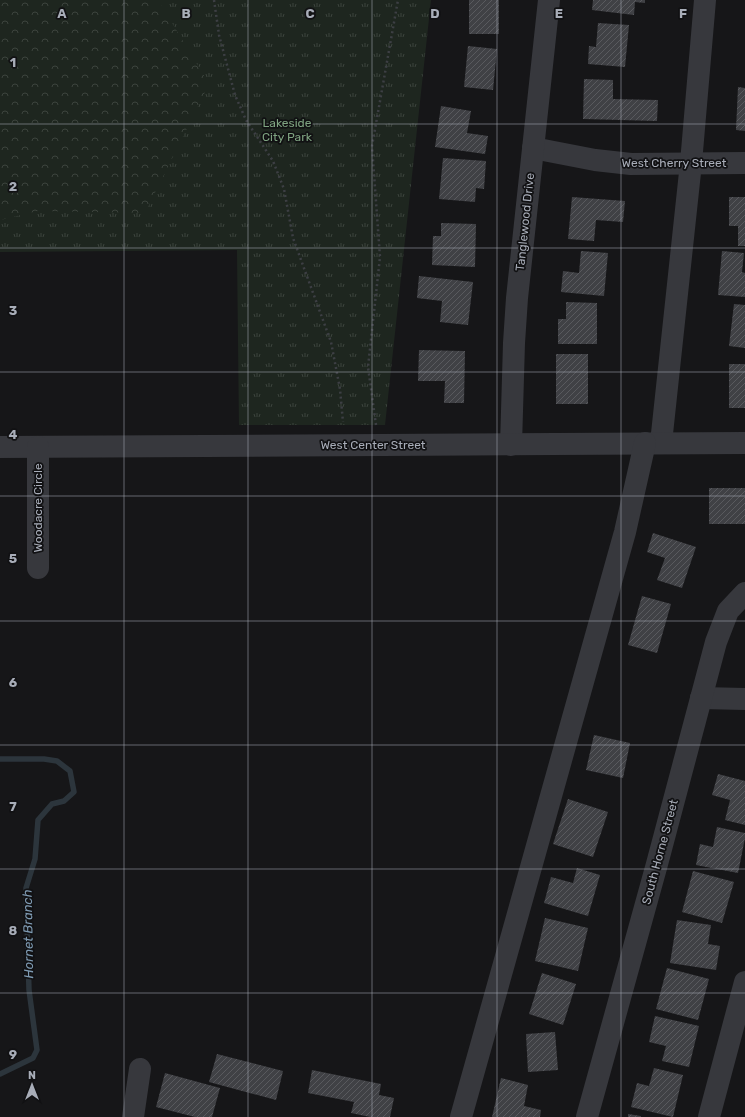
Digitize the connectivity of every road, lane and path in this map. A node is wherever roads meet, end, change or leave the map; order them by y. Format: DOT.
graph roads {
  1 [pos="214,0"];
  2 [pos="398,0"];
  3 [pos="549,0"];
  4 [pos="705,0"];
  5 [pos="533,148"];
  6 [pos="691,163"];
  7 [pos="745,163"];
  8 [pos="343,422"];
  9 [pos="653,444"];
  10 [pos="745,444"];
  11 [pos="378,445"];
  12 [pos="511,445"];
  13 [pos="0,447"];
  14 [pos="38,447"];
  15 [pos="38,568"];
  16 [pos="745,593"];
  17 [pos="701,698"];
  18 [pos="745,699"];
  19 [pos="745,982"];
  20 [pos="140,1069"];
  21 [pos="133,1117"];
  22 [pos="461,1117"];
  23 [pos="587,1117"];
  24 [pos="709,1117"];
  1 -- 8 [label="path"];
  2 -- 11 [label="path"];
  3 -- 5 [label="street, Tanglewood Drive"];
  4 -- 6 [label="street"];
  5 -- 6 [label="street, West Cherry Street"];
  5 -- 12 [label="street, Tanglewood Drive"];
  6 -- 7 [label="street, West Cherry Street"];
  6 -- 9 [label="street"];
  9 -- 10 [label="street, West Center Street"];
  9 -- 12 [label="street, West Center Street"];
  9 -- 22 [label="street"];
  11 -- 12 [label="street, West Center Street"];
  11 -- 14 [label="street, West Center Street"];
  13 -- 14 [label="street, West Center Street"];
  14 -- 15 [label="street, Woodacre Circle"];
  16 -- 17 [label="street, South Horne Street"];
  17 -- 18 [label="street"];
  17 -- 23 [label="street, South Horne Street"];
  19 -- 24 [label="street"];
  20 -- 21 [label="street"];
}
